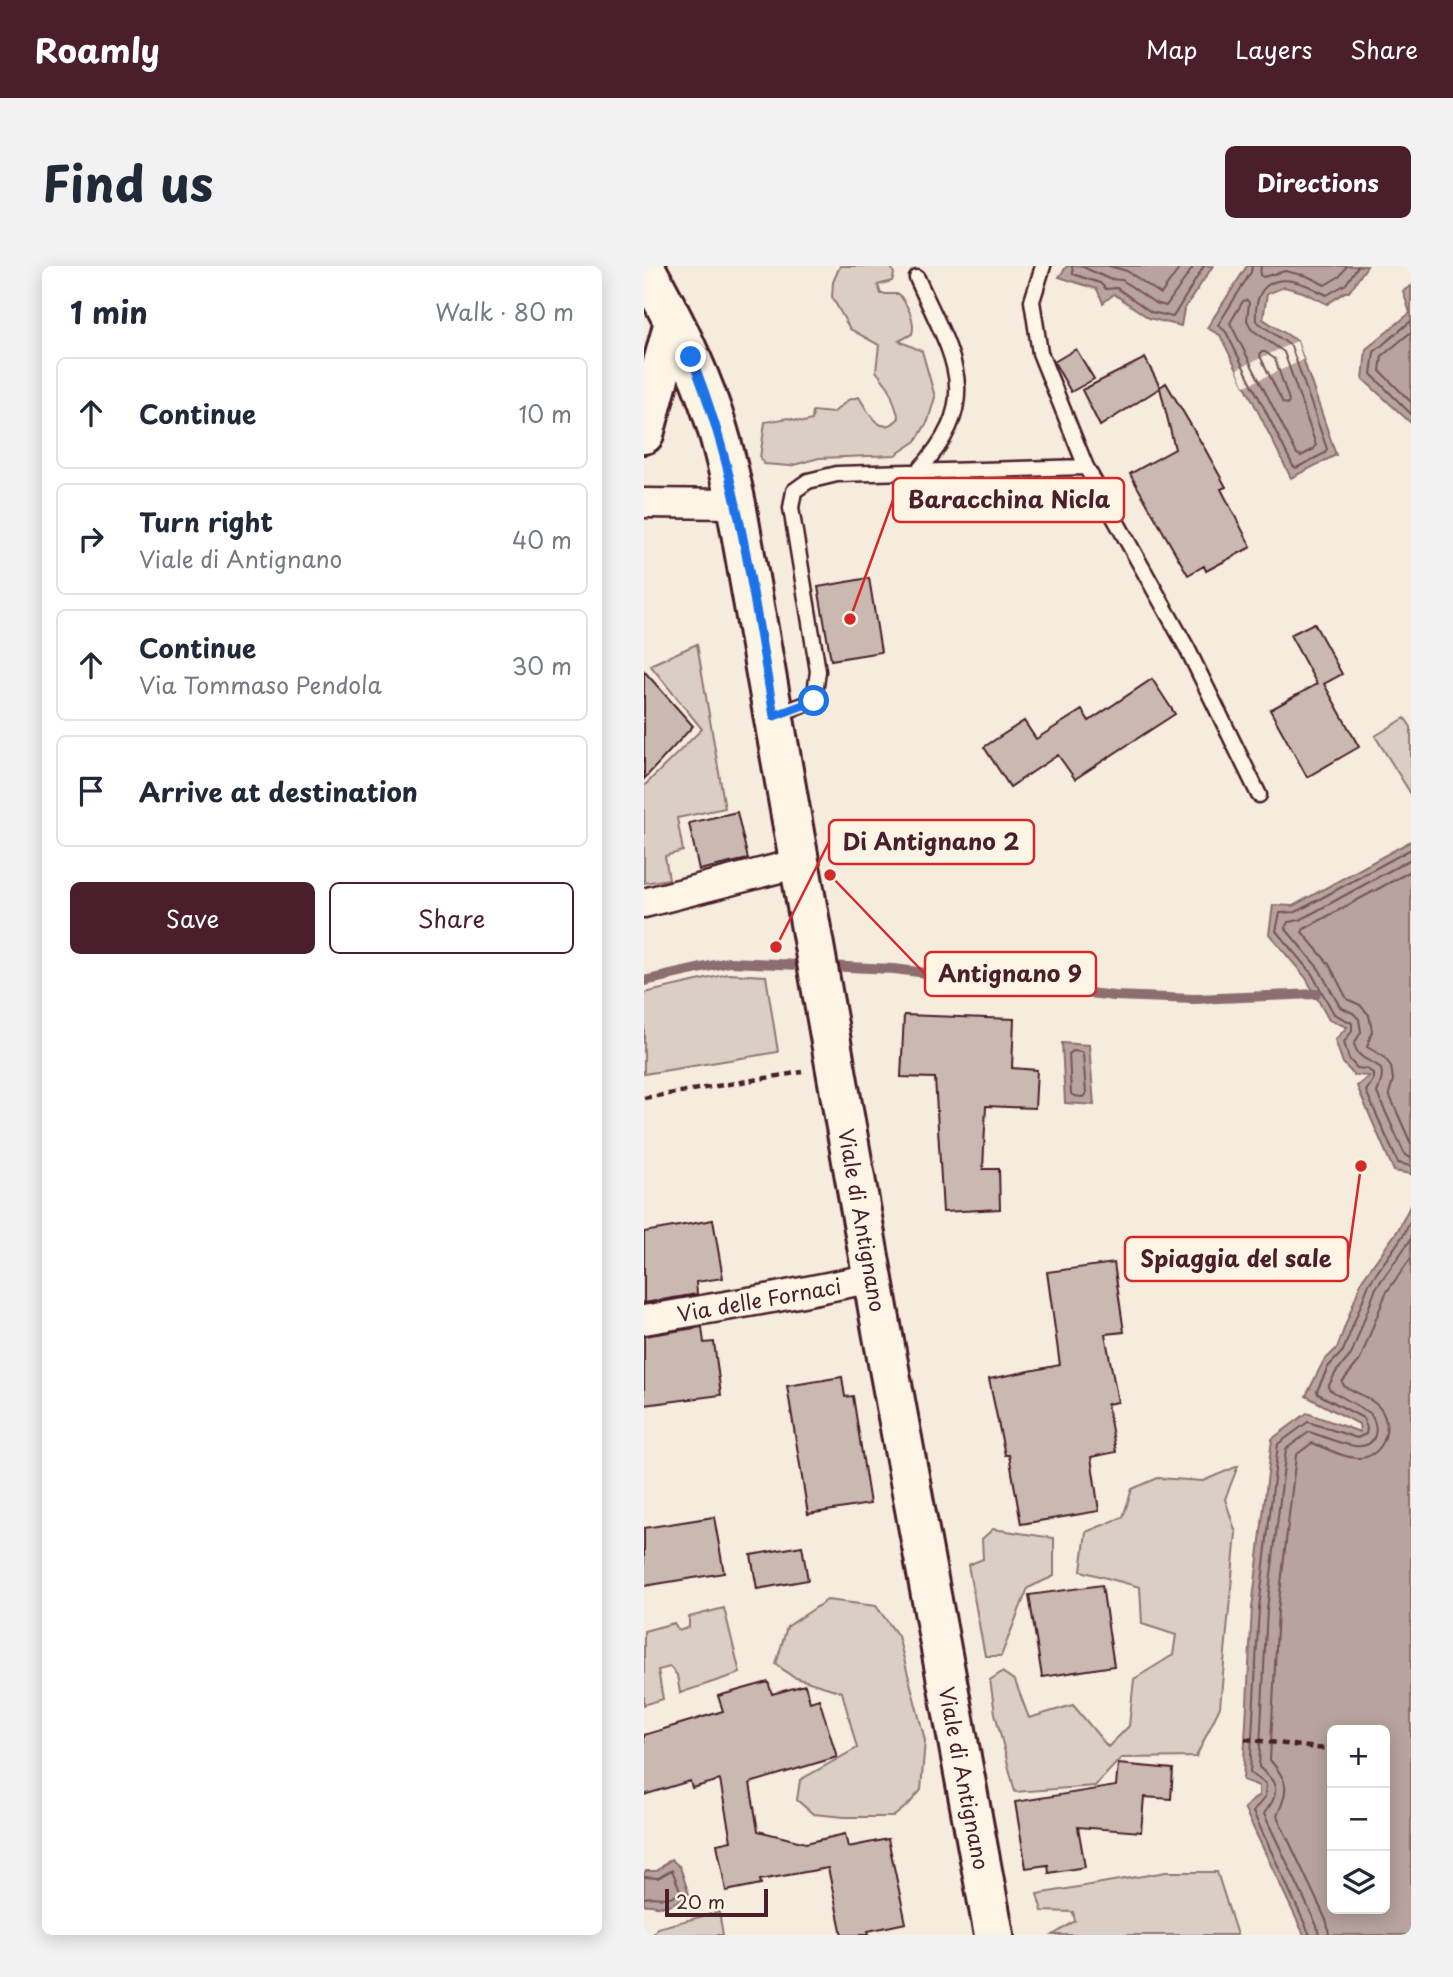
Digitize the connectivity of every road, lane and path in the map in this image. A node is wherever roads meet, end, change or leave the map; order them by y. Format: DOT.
graph roads {
  1 [pos="644,266"];
  2 [pos="1042,266"];
  3 [pos="917,278"];
  4 [pos="674,322"];
  5 [pos="644,434"];
  6 [pos="1086,467"];
  7 [pos="918,471"];
  8 [pos="644,502"];
  9 [pos="736,504"];
  10 [pos="774,716"];
  11 [pos="1259,795"];
  12 [pos="799,863"];
  13 [pos="644,903"];
  14 [pos="785,1075"];
  15 [pos="644,1097"];
  16 [pos="873,1278"];
  17 [pos="644,1320"];
  18 [pos="1245,1739"];
  19 [pos="1325,1749"];
  20 [pos="994,1935"];
  1 -- 4 [label="main road, Viale di Antignano"];
  2 -- 6 [label="lane"];
  3 -- 7 [label="lane"];
  4 -- 5 [label="main road"];
  4 -- 9 [label="main road, Viale di Antignano"];
  6 -- 7 [label="lane"];
  6 -- 11 [label="lane"];
  7 -- 10 [label="lane"];
  8 -- 9 [label="street"];
  9 -- 10 [label="main road, Viale di Antignano"];
  10 -- 12 [label="main road, Viale di Antignano"];
  12 -- 13 [label="street"];
  12 -- 16 [label="main road, Viale di Antignano"];
  14 -- 15 [label="path"];
  16 -- 17 [label="street, Via delle Fornaci"];
  16 -- 20 [label="main road, Viale di Antignano"];
  18 -- 19 [label="path"];
}
